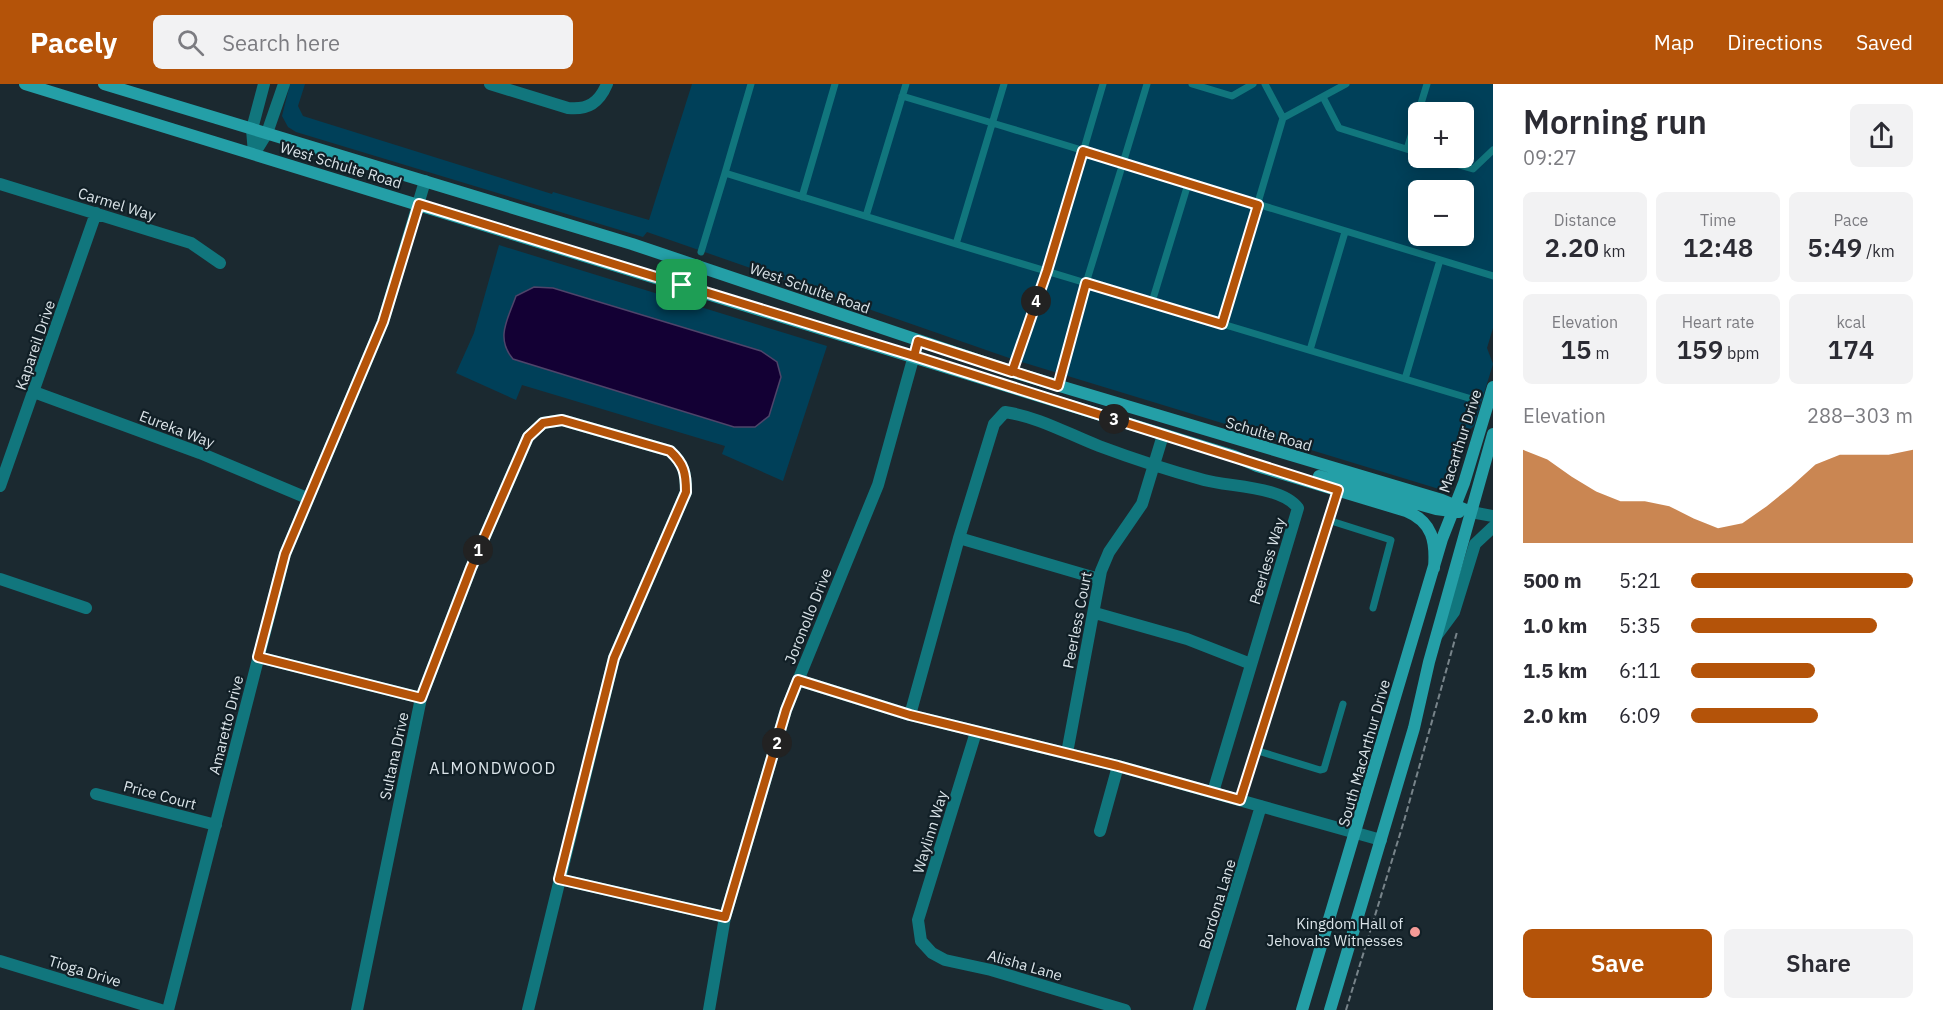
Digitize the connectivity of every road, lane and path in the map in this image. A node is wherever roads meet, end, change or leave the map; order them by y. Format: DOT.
graph roads {
  1 [pos="25,84"];
  2 [pos="104,84"];
  3 [pos="264,84"];
  4 [pos="284,84"];
  5 [pos="490,84"];
  6 [pos="606,84"];
  7 [pos="751,84"];
  8 [pos="835,84"];
  9 [pos="906,84"];
  10 [pos="1004,84"];
  11 [pos="1104,84"];
  12 [pos="1147,84"];
  13 [pos="1192,84"];
  14 [pos="1253,84"];
  15 [pos="1265,84"];
  16 [pos="1346,84"];
  17 [pos="1427,84"];
  18 [pos="902,96"];
  19 [pos="1323,97"];
  20 [pos="1284,118"];
  21 [pos="992,123"];
  22 [pos="252,129"];
  23 [pos="267,133"];
  24 [pos="1407,149"];
  25 [pos="1493,150"];
  26 [pos="1083,151"];
  27 [pos="254,154"];
  28 [pos="1123,164"];
  29 [pos="1470,168"];
  30 [pos="725,173"];
  31 [pos="425,181"];
  32 [pos="1188,183"];
  33 [pos="0,184"];
  34 [pos="802,197"];
  35 [pos="419,204"];
  36 [pos="1258,205"];
  37 [pos="96,213"];
  38 [pos="866,216"];
  39 [pos="1345,232"];
  40 [pos="956,244"];
  41 [pos="701,252"];
  42 [pos="1440,260"];
  43 [pos="220,263"];
  44 [pos="1047,271"];
  45 [pos="1493,276"];
  46 [pos="1086,283"];
  47 [pos="1152,302"];
  48 [pos="1222,324"];
  49 [pos="918,341"];
  50 [pos="1310,350"];
  51 [pos="914,356"];
  52 [pos="1012,372"];
  53 [pos="1405,379"];
  54 [pos="1058,386"];
  55 [pos="1493,387"];
  56 [pos="34,392"];
  57 [pos="1475,400"];
  58 [pos="1493,434"];
  59 [pos="1163,435"];
  60 [pos="1234,456"];
  61 [pos="1155,463"];
  62 [pos="0,486"];
  63 [pos="1338,490"];
  64 [pos="307,498"];
  65 [pos="1454,508"];
  66 [pos="1471,512"];
  67 [pos="1493,516"];
  68 [pos="1328,520"];
  69 [pos="1493,527"];
  70 [pos="959,538"];
  71 [pos="1434,568"];
  72 [pos="0,579"];
  73 [pos="1100,579"];
  74 [pos="86,608"];
  75 [pos="1373,608"];
  76 [pos="1095,613"];
  77 [pos="1459,625"];
  78 [pos="1436,636"];
  79 [pos="258,657"];
  80 [pos="1251,663"];
  81 [pos="798,680"];
  82 [pos="421,698"];
  83 [pos="1343,704"];
  84 [pos="910,715"];
  85 [pos="976,732"];
  86 [pos="1255,750"];
  87 [pos="1067,753"];
  88 [pos="1118,766"];
  89 [pos="1213,792"];
  90 [pos="96,794"];
  91 [pos="1240,800"];
  92 [pos="1261,806"];
  93 [pos="216,825"];
  94 [pos="1100,831"];
  95 [pos="1356,832"];
  96 [pos="1381,840"];
  97 [pos="559,879"];
  98 [pos="725,917"];
  99 [pos="921,941"];
  100 [pos="0,961"];
  101 [pos="161,1010"];
  102 [pos="168,1010"];
  103 [pos="357,1010"];
  104 [pos="528,1010"];
  105 [pos="710,1010"];
  106 [pos="1125,1010"];
  107 [pos="1199,1010"];
  108 [pos="1302,1010"];
  109 [pos="1329,1010"];
  110 [pos="1346,1010"];
  1 -- 27 [label="main road, West Schulte Road"];
  2 -- 22 [label="main road, West Schulte Road"];
  3 -- 22 [label="street"];
  4 -- 23 [label="street"];
  5 -- 6 [label="street"];
  7 -- 30 [label="lane"];
  8 -- 34 [label="lane"];
  9 -- 18 [label="lane"];
  10 -- 21 [label="lane"];
  11 -- 26 [label="lane"];
  12 -- 28 [label="lane"];
  13 -- 14 [label="lane"];
  15 -- 20 [label="lane"];
  16 -- 19 [label="lane"];
  17 -- 24 [label="lane"];
  18 -- 21 [label="lane"];
  18 -- 38 [label="lane"];
  19 -- 20 [label="lane"];
  19 -- 24 [label="lane"];
  20 -- 36 [label="lane"];
  21 -- 26 [label="lane"];
  21 -- 40 [label="lane"];
  22 -- 23 [label="main road, West Schulte Road"];
  22 -- 27 [label="street"];
  23 -- 27 [label="street"];
  23 -- 31 [label="main road, West Schulte Road"];
  25 -- 29 [label="lane"];
  26 -- 28 [label="lane"];
  26 -- 44 [label="lane"];
  27 -- 35 [label="main road, West Schulte Road"];
  28 -- 32 [label="lane"];
  28 -- 46 [label="lane"];
  30 -- 34 [label="lane"];
  30 -- 41 [label="lane"];
  31 -- 35 [label="street, Amaretto Drive"];
  31 -- 49 [label="main road, West Schulte Road"];
  32 -- 36 [label="lane"];
  32 -- 47 [label="lane"];
  33 -- 37 [label="street, Carmel Way"];
  34 -- 38 [label="lane"];
  35 -- 51 [label="main road, West Schulte Road"];
  35 -- 64 [label="street, Amaretto Drive"];
  36 -- 39 [label="lane"];
  36 -- 48 [label="lane"];
  37 -- 43 [label="street, Carmel Way"];
  37 -- 56 [label="street, Kapareil Drive"];
  38 -- 40 [label="lane"];
  39 -- 42 [label="lane"];
  39 -- 50 [label="lane"];
  40 -- 44 [label="lane"];
  42 -- 45 [label="lane"];
  42 -- 53 [label="lane"];
  44 -- 46 [label="lane"];
  44 -- 52 [label="lane"];
  46 -- 47 [label="lane"];
  46 -- 54 [label="lane"];
  47 -- 48 [label="lane"];
  48 -- 50 [label="lane"];
  49 -- 51 [label="street, Joronollo Drive"];
  49 -- 52 [label="main road, West Schulte Road"];
  50 -- 53 [label="lane"];
  51 -- 59 [label="main road, West Schulte Road"];
  51 -- 81 [label="street, Joronollo Drive"];
  52 -- 54 [label="main road, West Schulte Road"];
  53 -- 57 [label="lane"];
  54 -- 65 [label="main road, Schulte Road"];
  55 -- 65 [label="main road, Macarthur Drive"];
  56 -- 62 [label="street, Kapareil Drive"];
  56 -- 64 [label="street, Eureka Way"];
  58 -- 66 [label="main road, Macarthur Drive"];
  59 -- 60 [label="main road, West Schulte Road"];
  59 -- 61 [label="street, Peerless Court"];
  60 -- 63 [label="main road"];
  60 -- 65 [label="main road, Schulte Road"];
  61 -- 70 [label="street"];
  61 -- 73 [label="street, Peerless Court"];
  61 -- 80 [label="street, Peerless Way"];
  63 -- 68 [label="lane"];
  63 -- 71 [label="main road"];
  64 -- 79 [label="street, Amaretto Drive"];
  65 -- 66 [label="main road, Schulte Road"];
  65 -- 71 [label="main road, South MacArthur Drive"];
  66 -- 67 [label="street, Schulte Road"];
  66 -- 78 [label="main road"];
  68 -- 75 [label="lane"];
  68 -- 86 [label="lane"];
  69 -- 78 [label="street"];
  70 -- 73 [label="street"];
  70 -- 84 [label="street"];
  71 -- 95 [label="main road, South MacArthur Drive"];
  72 -- 74 [label="street"];
  73 -- 76 [label="street, Peerless Court"];
  76 -- 80 [label="street"];
  76 -- 87 [label="street, Peerless Court"];
  77 -- 110 [label="path"];
  78 -- 96 [label="main road"];
  79 -- 82 [label="street"];
  79 -- 93 [label="street, Amaretto Drive"];
  80 -- 89 [label="street"];
  81 -- 84 [label="street"];
  81 -- 98 [label="street, Joronollo Drive"];
  82 -- 97 [label="street, Sultana Drive"];
  82 -- 103 [label="street, Sultana Drive"];
  83 -- 86 [label="lane"];
  84 -- 85 [label="street"];
  85 -- 87 [label="street"];
  85 -- 99 [label="street, Waylinn Way"];
  86 -- 91 [label="lane"];
  87 -- 88 [label="street"];
  88 -- 89 [label="street"];
  88 -- 94 [label="street"];
  89 -- 91 [label="street"];
  90 -- 93 [label="street, Price Court"];
  91 -- 92 [label="street"];
  92 -- 95 [label="street"];
  92 -- 107 [label="street, Bordona Lane"];
  93 -- 102 [label="street, Amaretto Drive"];
  95 -- 96 [label="street"];
  95 -- 108 [label="main road, South MacArthur Drive"];
  96 -- 109 [label="main road"];
  97 -- 98 [label="street"];
  97 -- 104 [label="street"];
  98 -- 105 [label="street, Joronollo Drive"];
  99 -- 106 [label="street, Alisha Lane"];
  100 -- 101 [label="street, Tioga Drive"];
}
